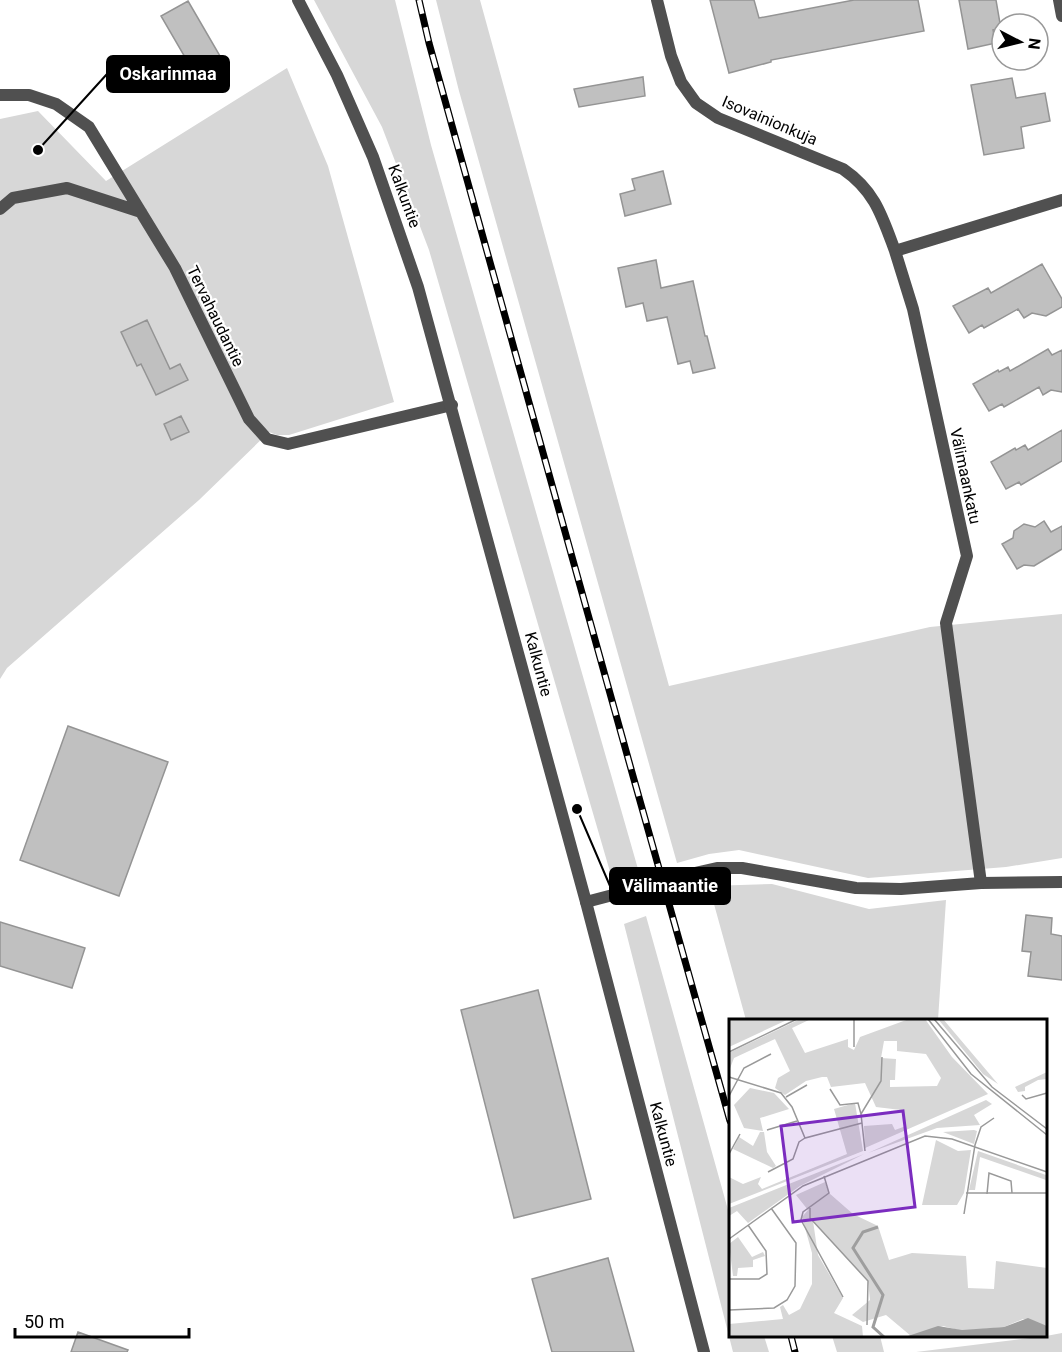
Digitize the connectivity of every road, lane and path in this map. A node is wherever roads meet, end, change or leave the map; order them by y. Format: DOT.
graph roads {
  1 [pos="298,0"];
  2 [pos="657,0"];
  3 [pos="1059,0"];
  4 [pos="1062,16"];
  5 [pos="0,95"];
  6 [pos="1062,200"];
  7 [pos="0,209"];
  8 [pos="141,212"];
  9 [pos="895,251"];
  10 [pos="452,405"];
  11 [pos="677,877"];
  12 [pos="1062,882"];
  13 [pos="981,883"];
  14 [pos="651,885"];
  15 [pos="586,902"];
  16 [pos="704,1352"];
  1 -- 10 [label="street, Kalkuntie"];
  2 -- 9 [label="street, Isovainionkuja"];
  3 -- 4 [label="street"];
  5 -- 8 [label="street, Tervahaudantie"];
  6 -- 9 [label="street"];
  7 -- 8 [label="street"];
  8 -- 10 [label="street, Tervahaudantie"];
  9 -- 13 [label="street, Välimaankatu"];
  10 -- 15 [label="street, Kalkuntie"];
  11 -- 13 [label="street"];
  12 -- 13 [label="street"];
  14 -- 15 [label="street"];
  15 -- 16 [label="street, Kalkuntie"];
}
